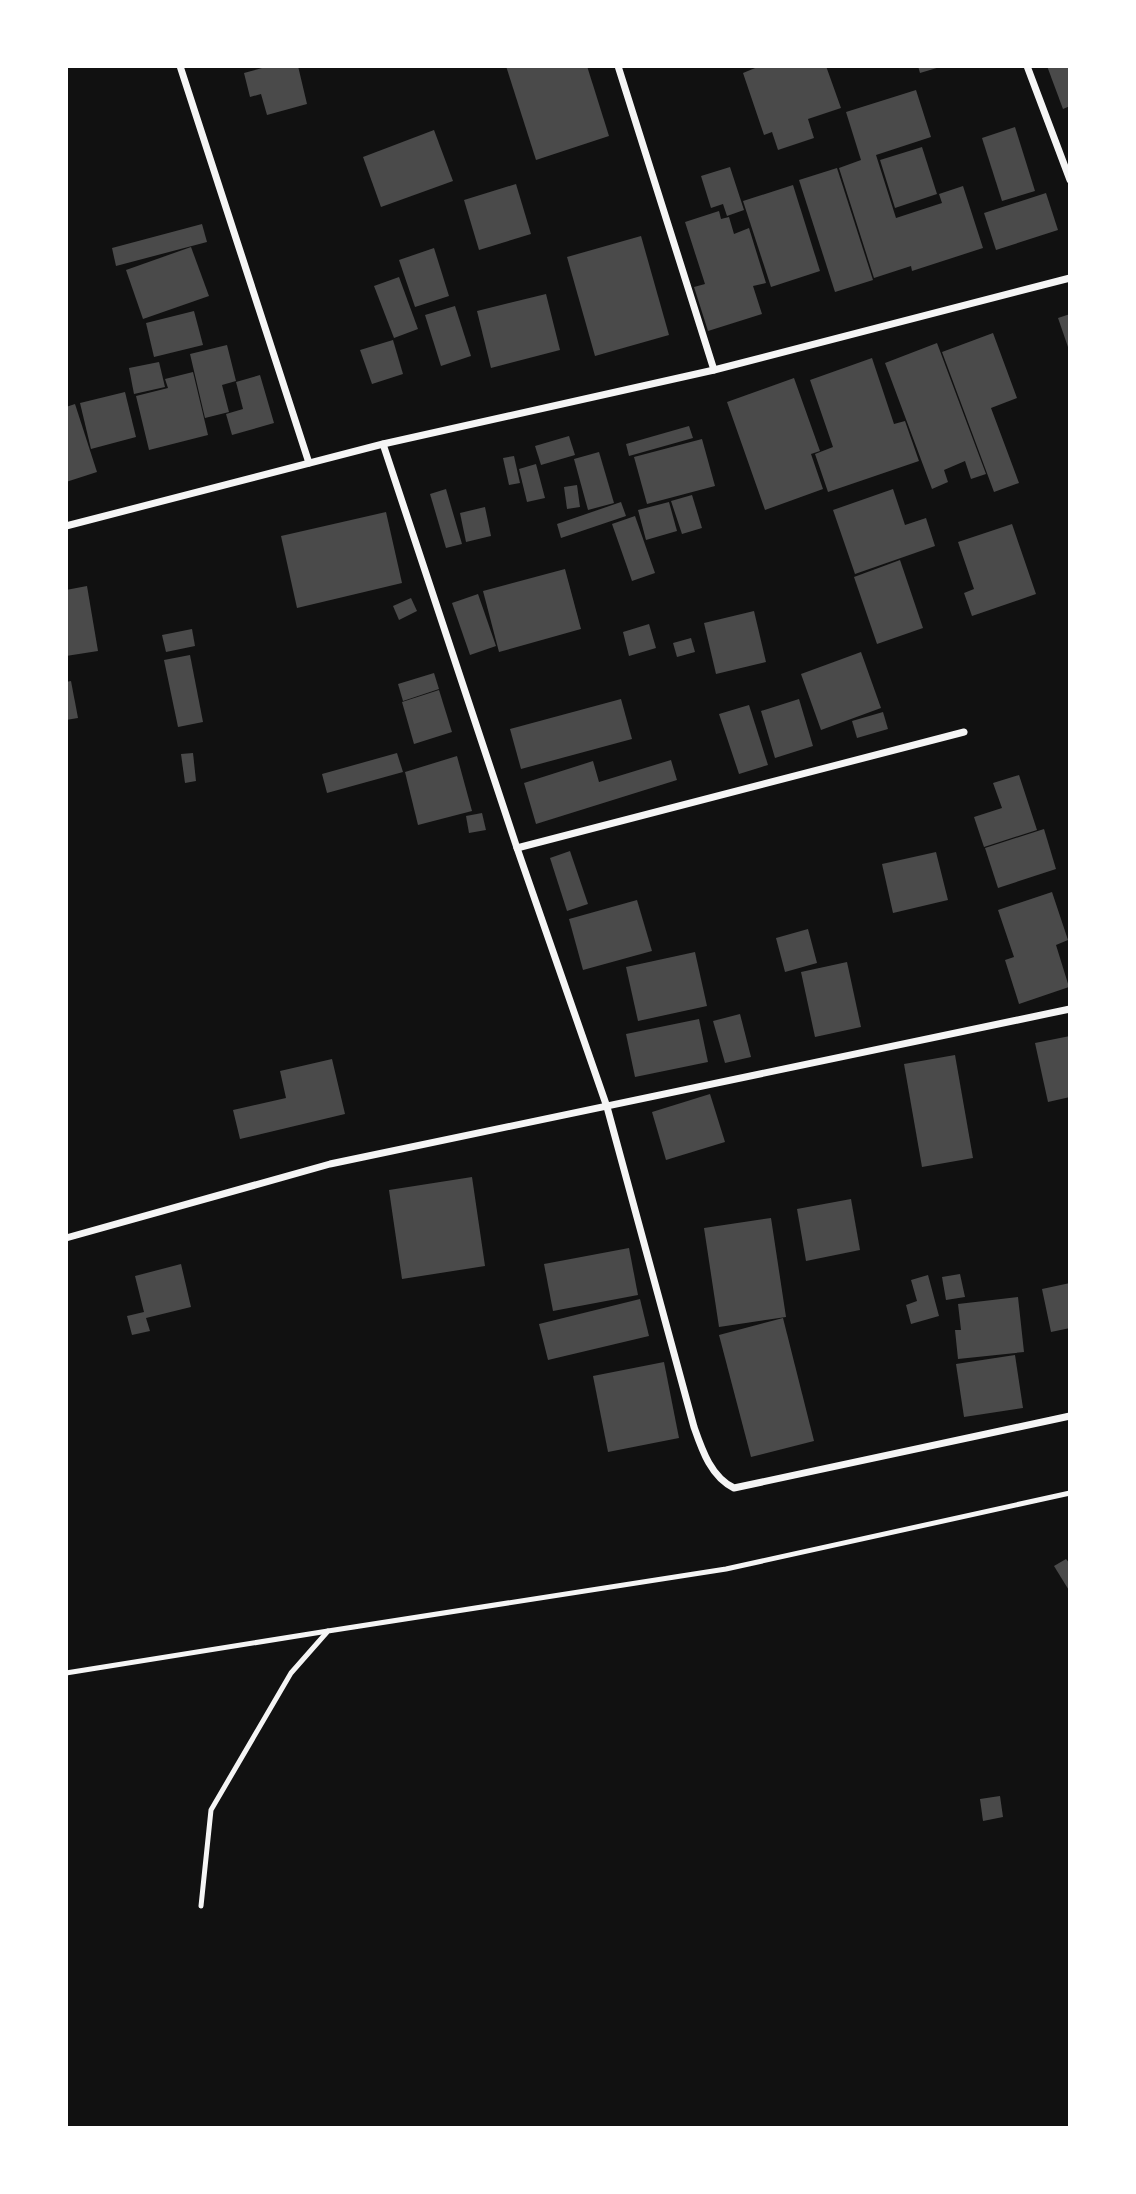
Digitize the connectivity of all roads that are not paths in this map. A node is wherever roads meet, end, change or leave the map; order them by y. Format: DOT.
graph roads {
  1 [pos="180,66"];
  2 [pos="618,66"];
  3 [pos="1027,66"];
  4 [pos="1069,180"];
  5 [pos="1069,278"];
  6 [pos="714,370"];
  7 [pos="383,443"];
  8 [pos="309,463"];
  9 [pos="66,526"];
  10 [pos="964,732"];
  11 [pos="517,848"];
  12 [pos="1069,1009"];
  13 [pos="607,1107"];
  14 [pos="66,1238"];
  15 [pos="1069,1416"];
  16 [pos="1069,1493"];
  17 [pos="328,1631"];
  18 [pos="66,1673"];
  19 [pos="201,1906"];
  1 -- 8 [label="street"];
  2 -- 6 [label="street"];
  3 -- 4 [label="street"];
  5 -- 6 [label="street"];
  6 -- 7 [label="street"];
  7 -- 8 [label="street"];
  7 -- 11 [label="street"];
  8 -- 9 [label="street"];
  10 -- 11 [label="street"];
  11 -- 13 [label="street"];
  12 -- 13 [label="street"];
  13 -- 14 [label="street"];
  13 -- 15 [label="street"];
  16 -- 17 [label="lane"];
  17 -- 18 [label="lane"];
  17 -- 19 [label="lane"];
}
